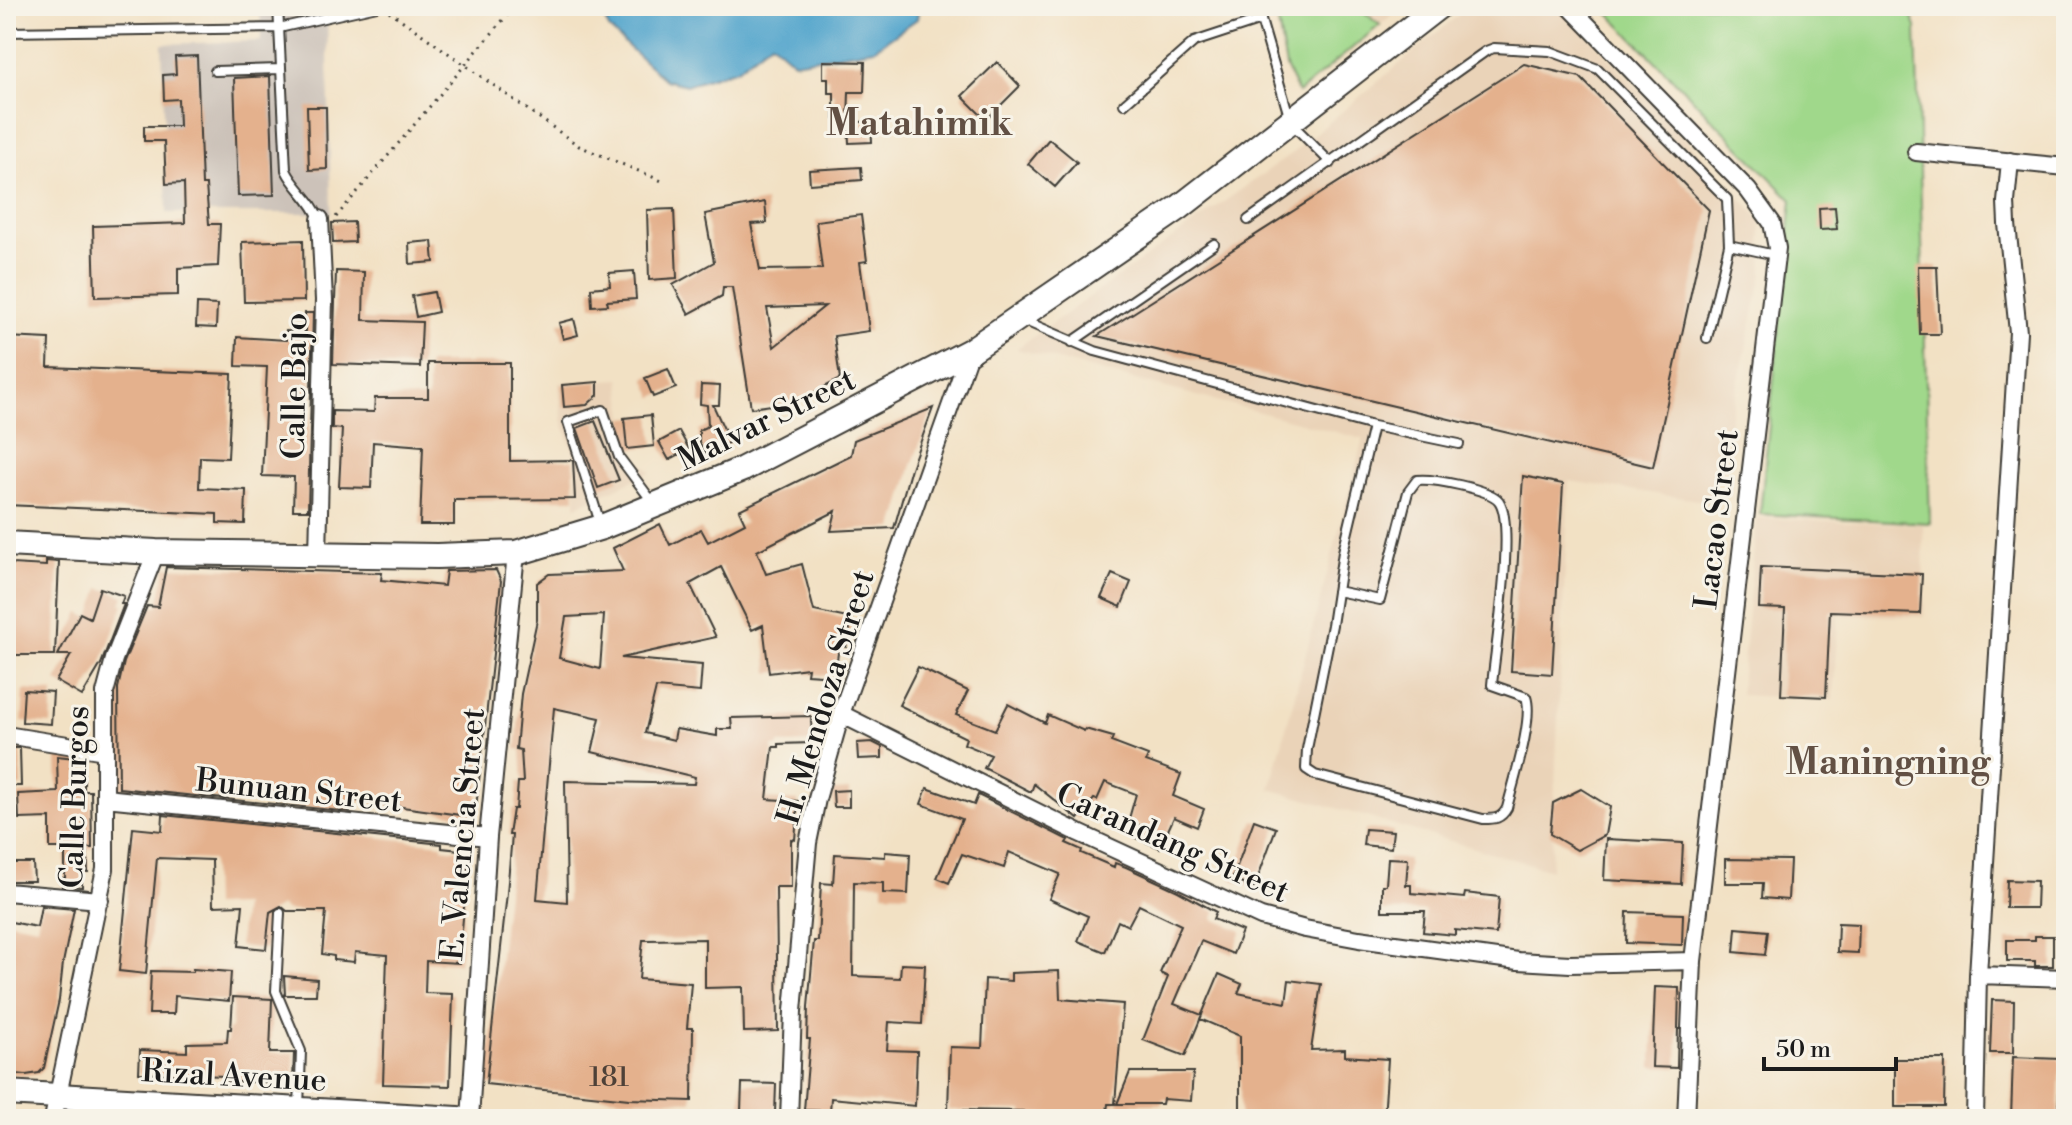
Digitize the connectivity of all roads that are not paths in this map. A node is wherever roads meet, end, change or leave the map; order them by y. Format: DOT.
graph roads {
  1 [pos="278,6"];
  2 [pos="380,6"];
  3 [pos="1261,6"];
  4 [pos="1439,6"];
  5 [pos="1569,6"];
  6 [pos="1261,20"];
  7 [pos="279,28"];
  8 [pos="6,32"];
  9 [pos="280,69"];
  10 [pos="215,71"];
  11 [pos="1124,104"];
  12 [pos="1291,123"];
  13 [pos="1916,152"];
  14 [pos="2010,161"];
  15 [pos="1331,163"];
  16 [pos="2066,167"];
  17 [pos="1248,220"];
  18 [pos="321,226"];
  19 [pos="1214,244"];
  20 [pos="1729,245"];
  21 [pos="1775,255"];
  22 [pos="1018,319"];
  23 [pos="1707,338"];
  24 [pos="1072,342"];
  25 [pos="970,351"];
  26 [pos="1373,426"];
  27 [pos="1459,444"];
  28 [pos="655,506"];
  29 [pos="602,527"];
  30 [pos="6,544"];
  31 [pos="156,552"];
  32 [pos="516,553"];
  33 [pos="318,555"];
  34 [pos="1337,591"];
  35 [pos="841,714"];
  36 [pos="6,735"];
  37 [pos="105,751"];
  38 [pos="105,798"];
  39 [pos="488,837"];
  40 [pos="6,892"];
  41 [pos="100,900"];
  42 [pos="280,913"];
  43 [pos="1693,961"];
  44 [pos="1978,975"];
  45 [pos="2066,978"];
  46 [pos="6,1093"];
  47 [pos="55,1108"];
  48 [pos="299,1111"];
  49 [pos="458,1119"];
  50 [pos="470,1119"];
  51 [pos="789,1119"];
  52 [pos="1686,1119"];
  53 [pos="1975,1119"];
  1 -- 7 [label="lane"];
  2 -- 7 [label="lane"];
  3 -- 6 [label="lane"];
  4 -- 12 [label="main road, Malvar Street"];
  5 -- 21 [label="street, Lacao Street"];
  6 -- 11 [label="lane"];
  6 -- 12 [label="lane"];
  7 -- 8 [label="lane"];
  7 -- 9 [label="lane"];
  9 -- 10 [label="lane"];
  9 -- 18 [label="lane"];
  12 -- 15 [label="lane"];
  12 -- 22 [label="main road, Malvar Street"];
  13 -- 14 [label="street"];
  14 -- 16 [label="street"];
  14 -- 44 [label="street"];
  15 -- 17 [label="lane"];
  15 -- 20 [label="lane"];
  18 -- 33 [label="street, Calle Bajo"];
  19 -- 24 [label="lane"];
  20 -- 21 [label="lane"];
  20 -- 23 [label="lane"];
  21 -- 43 [label="street, Lacao Street"];
  22 -- 24 [label="lane"];
  22 -- 25 [label="main road, Malvar Street"];
  24 -- 26 [label="lane"];
  25 -- 28 [label="main road, Malvar Street"];
  25 -- 35 [label="street, H. Mendoza Street"];
  26 -- 27 [label="lane"];
  26 -- 34 [label="lane"];
  28 -- 29 [label="main road, Malvar Street"];
  28 -- 29 [label="lane"];
  29 -- 32 [label="main road, Malvar Street"];
  30 -- 31 [label="main road, Malvar Street"];
  31 -- 33 [label="main road, Malvar Street"];
  31 -- 37 [label="street, Calle Burgos"];
  32 -- 33 [label="main road, Malvar Street"];
  32 -- 39 [label="street, E. Valencia Street"];
  34 -- 34 [label="lane"];
  35 -- 43 [label="street, Carandang Street"];
  35 -- 51 [label="street, H. Mendoza Street"];
  36 -- 37 [label="street"];
  37 -- 38 [label="street, Calle Burgos"];
  38 -- 39 [label="street, Bunuan Street"];
  38 -- 41 [label="street, Calle Burgos"];
  39 -- 50 [label="street, E. Valencia Street"];
  40 -- 41 [label="street"];
  41 -- 47 [label="street, Calle Burgos"];
  42 -- 48 [label="lane"];
  43 -- 52 [label="street, Lacao Street"];
  44 -- 45 [label="street"];
  44 -- 53 [label="street"];
  46 -- 47 [label="main road, Rizal Avenue"];
  47 -- 48 [label="main road, Rizal Avenue"];
  48 -- 49 [label="main road, Rizal Avenue"];
}
